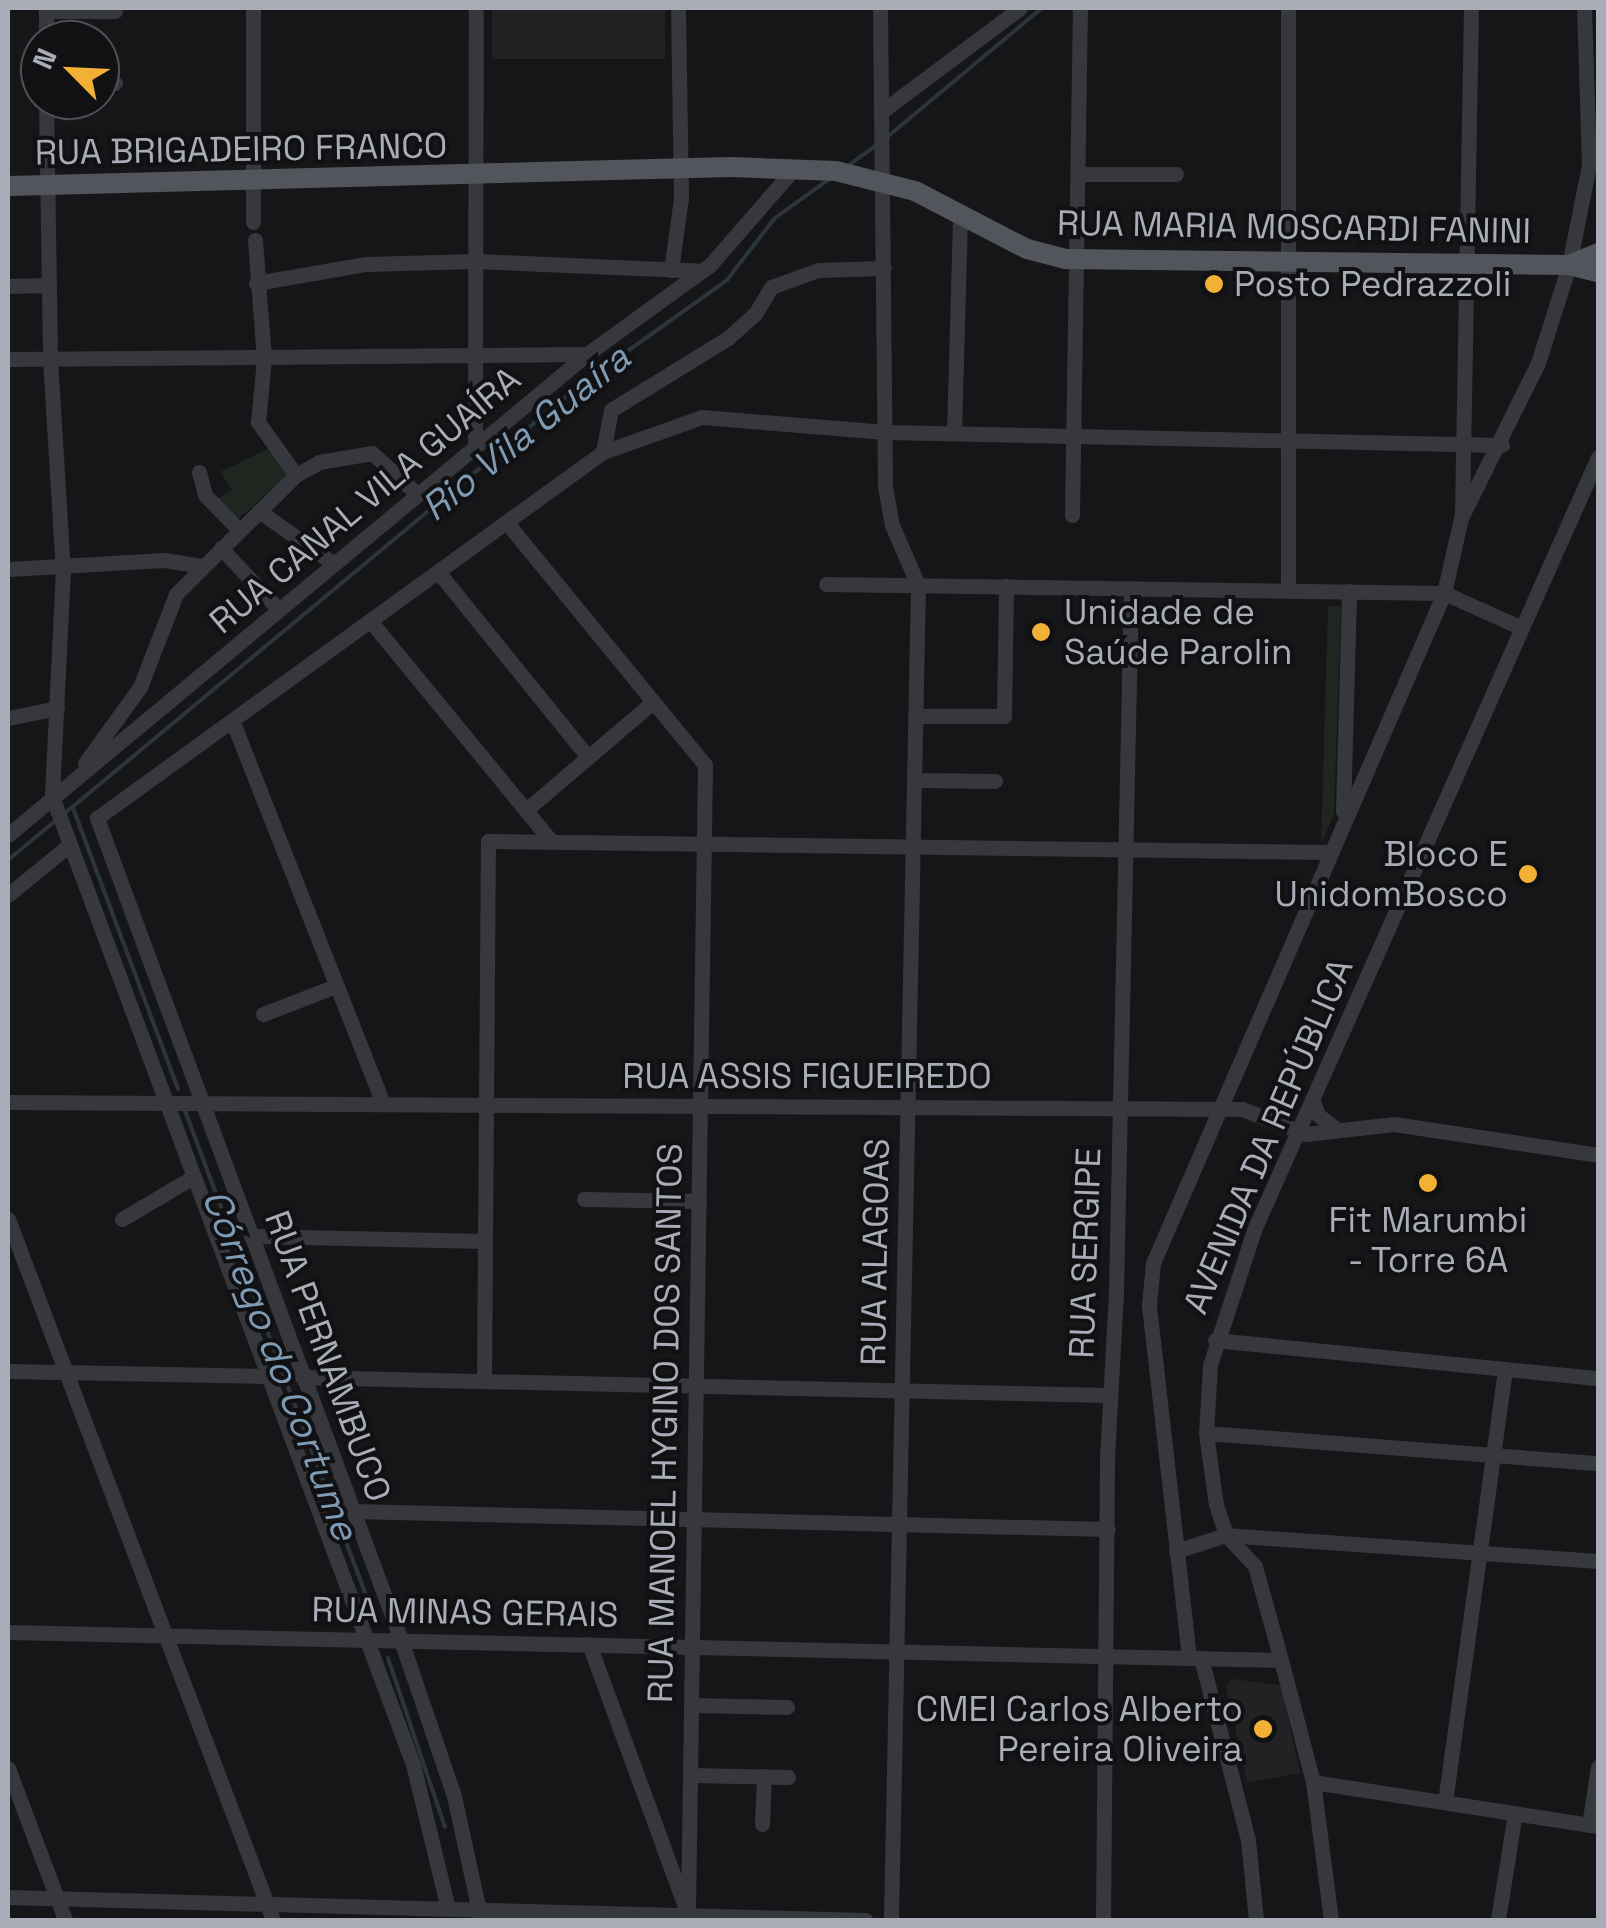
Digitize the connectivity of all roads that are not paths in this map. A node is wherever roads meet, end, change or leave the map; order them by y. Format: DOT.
graph roads {
  1 [pos="254,8"];
  2 [pos="476,8"];
  3 [pos="678,8"];
  4 [pos="880,8"];
  5 [pos="1020,8"];
  6 [pos="1080,8"];
  7 [pos="1288,8"];
  8 [pos="1471,8"];
  9 [pos="1584,8"];
  10 [pos="46,9"];
  11 [pos="115,11"];
  12 [pos="880,112"];
  13 [pos="46,120"];
  14 [pos="784,171"];
  15 [pos="679,174"];
  16 [pos="1079,174"];
  17 [pos="1176,174"];
  18 [pos="476,177"];
  19 [pos="884,180"];
  20 [pos="253,182"];
  21 [pos="8,186"];
  22 [pos="46,186"];
  23 [pos="960,214"];
  24 [pos="253,222"];
  25 [pos="255,240"];
  26 [pos="1598,253"];
  27 [pos="1077,260"];
  28 [pos="476,261"];
  29 [pos="1288,262"];
  30 [pos="1470,264"];
  31 [pos="1569,266"];
  32 [pos="884,268"];
  33 [pos="671,270"];
  34 [pos="702,271"];
  35 [pos="1598,272"];
  36 [pos="256,282"];
  37 [pos="48,285"];
  38 [pos="8,286"];
  39 [pos="586,354"];
  40 [pos="8,358"];
  41 [pos="50,359"];
  42 [pos="264,359"];
  43 [pos="475,360"];
  44 [pos="885,432"];
  45 [pos="954,434"];
  46 [pos="1074,436"];
  47 [pos="1288,440"];
  48 [pos="1464,444"];
  49 [pos="1502,445"];
  50 [pos="476,447"];
  51 [pos="603,452"];
  52 [pos="1598,456"];
  53 [pos="199,472"];
  54 [pos="296,476"];
  55 [pos="418,495"];
  56 [pos="259,511"];
  57 [pos="1072,515"];
  58 [pos="1462,518"];
  59 [pos="507,523"];
  60 [pos="239,530"];
  61 [pos="221,548"];
  62 [pos="334,564"];
  63 [pos="202,566"];
  64 [pos="8,569"];
  65 [pos="63,570"];
  66 [pos="439,573"];
  67 [pos="826,584"];
  68 [pos="918,585"];
  69 [pos="1006,586"];
  70 [pos="1132,588"];
  71 [pos="1288,590"];
  72 [pos="1349,592"];
  73 [pos="1444,593"];
  74 [pos="279,610"];
  75 [pos="372,623"];
  76 [pos="1522,628"];
  77 [pos="654,702"];
  78 [pos="58,708"];
  79 [pos="916,716"];
  80 [pos="8,718"];
  81 [pos="234,725"];
  82 [pos="588,757"];
  83 [pos="76,776"];
  84 [pos="914,780"];
  85 [pos="995,781"];
  86 [pos="56,810"];
  87 [pos="526,810"];
  88 [pos="29,815"];
  89 [pos="8,817"];
  90 [pos="1343,820"];
  91 [pos="8,835"];
  92 [pos="552,842"];
  93 [pos="704,844"];
  94 [pos="69,845"];
  95 [pos="913,846"];
  96 [pos="1126,849"];
  97 [pos="1329,852"];
  98 [pos="8,895"];
  99 [pos="336,986"];
  100 [pos="263,1014"];
  101 [pos="1312,1098"];
  102 [pos="8,1102"];
  103 [pos="165,1102"];
  104 [pos="202,1102"];
  105 [pos="384,1104"];
  106 [pos="486,1104"];
  107 [pos="700,1106"];
  108 [pos="908,1107"];
  109 [pos="1120,1108"];
  110 [pos="1216,1109"];
  111 [pos="1337,1130"];
  112 [pos="1297,1133"];
  113 [pos="1598,1156"];
  114 [pos="193,1177"];
  115 [pos="584,1199"];
  116 [pos="699,1201"];
  117 [pos="8,1219"];
  118 [pos="122,1219"];
  119 [pos="252,1236"];
  120 [pos="485,1241"];
  121 [pos="1116,1291"];
  122 [pos="1148,1291"];
  123 [pos="1215,1340"];
  124 [pos="8,1371"];
  125 [pos="66,1372"];
  126 [pos="1505,1372"];
  127 [pos="265,1376"];
  128 [pos="302,1377"];
  129 [pos="1598,1378"];
  130 [pos="484,1382"];
  131 [pos="696,1386"];
  132 [pos="902,1391"];
  133 [pos="1109,1395"];
  134 [pos="1206,1433"];
  135 [pos="1494,1455"];
  136 [pos="1598,1463"];
  137 [pos="353,1511"];
  138 [pos="694,1519"];
  139 [pos="899,1524"];
  140 [pos="1108,1529"];
  141 [pos="1226,1534"];
  142 [pos="1176,1552"];
  143 [pos="1482,1553"];
  144 [pos="1598,1561"];
  145 [pos="8,1632"];
  146 [pos="165,1635"];
  147 [pos="366,1640"];
  148 [pos="402,1640"];
  149 [pos="589,1644"];
  150 [pos="692,1646"];
  151 [pos="896,1651"];
  152 [pos="1109,1656"];
  153 [pos="1195,1658"];
  154 [pos="1281,1660"];
  155 [pos="691,1705"];
  156 [pos="786,1707"];
  157 [pos="1598,1766"];
  158 [pos="8,1768"];
  159 [pos="690,1775"];
  160 [pos="764,1776"];
  161 [pos="788,1777"];
  162 [pos="1314,1782"];
  163 [pos="1446,1802"];
  164 [pos="1515,1813"];
  165 [pos="762,1824"];
  166 [pos="1594,1826"];
  167 [pos="8,1897"];
  168 [pos="57,1898"];
  169 [pos="267,1904"];
  170 [pos="448,1909"];
  171 [pos="478,1915"];
  172 [pos="689,1918"];
  173 [pos="65,1920"];
  174 [pos="273,1920"];
  175 [pos="866,1920"];
  176 [pos="891,1920"];
  177 [pos="1103,1920"];
  178 [pos="1256,1920"];
  179 [pos="1331,1920"];
  180 [pos="1498,1920"];
  1 -- 20 [label="street"];
  2 -- 18 [label="street"];
  3 -- 15 [label="street"];
  4 -- 12 [label="street"];
  5 -- 12 [label="street"];
  6 -- 16 [label="street"];
  7 -- 29 [label="street"];
  8 -- 30 [label="street"];
  9 -- 31 [label="street"];
  10 -- 11 [label="street"];
  12 -- 19 [label="street"];
  13 -- 22 [label="street"];
  14 -- 15 [label="main road, RUA BRIGADEIRO FRANCO"];
  14 -- 19 [label="main road, RUA BRIGADEIRO FRANCO"];
  14 -- 34 [label="street, RUA CANAL VILA GUAÍRA"];
  15 -- 18 [label="main road, RUA BRIGADEIRO FRANCO"];
  15 -- 33 [label="street"];
  16 -- 17 [label="street"];
  16 -- 27 [label="street"];
  18 -- 20 [label="main road, RUA BRIGADEIRO FRANCO"];
  18 -- 28 [label="street"];
  19 -- 23 [label="main road, RUA MARIA MOSCARDI FANINI"];
  19 -- 32 [label="street"];
  20 -- 22 [label="main road, RUA BRIGADEIRO FRANCO"];
  20 -- 24 [label="street"];
  21 -- 22 [label="main road, RUA BRIGADEIRO FRANCO"];
  22 -- 37 [label="street"];
  23 -- 27 [label="main road, RUA MARIA MOSCARDI FANINI"];
  23 -- 45 [label="street"];
  25 -- 36 [label="street"];
  26 -- 31 [label="main road"];
  27 -- 29 [label="main road, RUA MARIA MOSCARDI FANINI"];
  27 -- 46 [label="street"];
  28 -- 33 [label="street"];
  28 -- 36 [label="street"];
  28 -- 43 [label="street"];
  29 -- 30 [label="main road, RUA MARIA MOSCARDI FANINI"];
  29 -- 47 [label="street"];
  30 -- 31 [label="main road, RUA MARIA MOSCARDI FANINI"];
  30 -- 48 [label="street"];
  31 -- 35 [label="main road, RUA MARIA MOSCARDI FANINI"];
  31 -- 49 [label="street"];
  32 -- 44 [label="street"];
  32 -- 51 [label="street"];
  33 -- 34 [label="street"];
  34 -- 39 [label="street, RUA CANAL VILA GUAÍRA"];
  36 -- 42 [label="street"];
  37 -- 38 [label="street"];
  37 -- 41 [label="street"];
  39 -- 43 [label="street"];
  39 -- 50 [label="street, RUA CANAL VILA GUAÍRA"];
  40 -- 41 [label="street"];
  41 -- 42 [label="street"];
  41 -- 65 [label="street"];
  42 -- 43 [label="street"];
  42 -- 54 [label="street"];
  43 -- 50 [label="street"];
  44 -- 45 [label="street"];
  44 -- 51 [label="street"];
  44 -- 68 [label="street"];
  45 -- 46 [label="street"];
  46 -- 47 [label="street"];
  46 -- 57 [label="street"];
  47 -- 48 [label="street"];
  47 -- 71 [label="street"];
  48 -- 49 [label="street"];
  48 -- 58 [label="street"];
  49 -- 58 [label="street"];
  50 -- 55 [label="street, RUA CANAL VILA GUAÍRA"];
  51 -- 59 [label="street"];
  52 -- 76 [label="street, AVENIDA DA REPÚBLICA"];
  53 -- 60 [label="street"];
  54 -- 55 [label="street"];
  54 -- 56 [label="street"];
  55 -- 62 [label="street, RUA CANAL VILA GUAÍRA"];
  56 -- 60 [label="street"];
  56 -- 62 [label="street"];
  58 -- 73 [label="street"];
  59 -- 66 [label="street"];
  59 -- 77 [label="street, RUA MANOEL HYGINO DOS SANTOS"];
  60 -- 61 [label="street"];
  61 -- 63 [label="street"];
  61 -- 74 [label="street"];
  62 -- 74 [label="street, RUA CANAL VILA GUAÍRA"];
  63 -- 65 [label="street"];
  63 -- 83 [label="street"];
  64 -- 65 [label="street"];
  65 -- 78 [label="street"];
  66 -- 75 [label="street"];
  66 -- 82 [label="street"];
  67 -- 68 [label="street"];
  68 -- 69 [label="street"];
  68 -- 79 [label="street, RUA ALAGOAS"];
  69 -- 70 [label="street"];
  69 -- 79 [label="street"];
  70 -- 71 [label="street"];
  70 -- 96 [label="street, RUA SERGIPE"];
  71 -- 72 [label="street"];
  72 -- 73 [label="street"];
  72 -- 90 [label="street"];
  73 -- 76 [label="street"];
  73 -- 90 [label="street"];
  74 -- 83 [label="street, RUA CANAL VILA GUAÍRA"];
  75 -- 81 [label="street"];
  75 -- 87 [label="street"];
  76 -- 101 [label="street, AVENIDA DA REPÚBLICA"];
  77 -- 82 [label="street"];
  77 -- 93 [label="street, RUA MANOEL HYGINO DOS SANTOS"];
  78 -- 80 [label="street"];
  78 -- 86 [label="street"];
  79 -- 84 [label="street, RUA ALAGOAS"];
  81 -- 99 [label="street"];
  81 -- 104 [label="street, RUA PERNAMBUCO"];
  82 -- 87 [label="street"];
  83 -- 86 [label="street, RUA CANAL VILA GUAÍRA"];
  84 -- 85 [label="street"];
  84 -- 95 [label="street, RUA ALAGOAS"];
  86 -- 88 [label="street, RUA CANAL VILA GUAÍRA"];
  86 -- 94 [label="street, RUA PERNAMBUCO"];
  87 -- 92 [label="street"];
  88 -- 89 [label="street"];
  88 -- 91 [label="street, RUA CANAL VILA GUAÍRA"];
  90 -- 97 [label="street"];
  92 -- 93 [label="street"];
  92 -- 106 [label="street"];
  93 -- 95 [label="street"];
  93 -- 107 [label="street, RUA MANOEL HYGINO DOS SANTOS"];
  94 -- 98 [label="street"];
  94 -- 103 [label="street, RUA PERNAMBUCO"];
  95 -- 96 [label="street"];
  95 -- 108 [label="street, RUA ALAGOAS"];
  96 -- 97 [label="street"];
  96 -- 109 [label="street, RUA SERGIPE"];
  97 -- 110 [label="street"];
  99 -- 100 [label="street"];
  99 -- 105 [label="street"];
  101 -- 111 [label="street"];
  101 -- 112 [label="street, AVENIDA DA REPÚBLICA"];
  102 -- 103 [label="street, RUA ASSIS FIGUEIREDO"];
  103 -- 104 [label="street, RUA ASSIS FIGUEIREDO"];
  103 -- 114 [label="street, RUA PERNAMBUCO"];
  104 -- 105 [label="street, RUA ASSIS FIGUEIREDO"];
  104 -- 119 [label="street, RUA PERNAMBUCO"];
  105 -- 106 [label="street, RUA ASSIS FIGUEIREDO"];
  106 -- 107 [label="street, RUA ASSIS FIGUEIREDO"];
  106 -- 120 [label="street"];
  107 -- 108 [label="street, RUA ASSIS FIGUEIREDO"];
  107 -- 116 [label="street, RUA MANOEL HYGINO DOS SANTOS"];
  108 -- 109 [label="street, RUA ASSIS FIGUEIREDO"];
  108 -- 132 [label="street, RUA ALAGOAS"];
  109 -- 110 [label="street, RUA ASSIS FIGUEIREDO"];
  109 -- 121 [label="street, RUA SERGIPE"];
  110 -- 112 [label="street, RUA ASSIS FIGUEIREDO"];
  110 -- 122 [label="street"];
  111 -- 112 [label="street, RUA ASSIS FIGUEIREDO"];
  111 -- 113 [label="street, RUA ASSIS FIGUEIREDO"];
  112 -- 123 [label="street, AVENIDA DA REPÚBLICA"];
  114 -- 118 [label="street"];
  114 -- 127 [label="street, RUA PERNAMBUCO"];
  115 -- 116 [label="street"];
  116 -- 131 [label="street, RUA MANOEL HYGINO DOS SANTOS"];
  117 -- 125 [label="street"];
  119 -- 120 [label="street"];
  119 -- 128 [label="street, RUA PERNAMBUCO"];
  120 -- 130 [label="street"];
  121 -- 122 [label="street"];
  121 -- 133 [label="street, RUA SERGIPE"];
  122 -- 142 [label="street"];
  123 -- 126 [label="street"];
  123 -- 134 [label="street, AVENIDA DA REPÚBLICA"];
  124 -- 125 [label="street"];
  125 -- 127 [label="street"];
  125 -- 146 [label="street"];
  126 -- 129 [label="street"];
  126 -- 135 [label="street"];
  127 -- 147 [label="street, RUA PERNAMBUCO"];
  128 -- 130 [label="street"];
  128 -- 137 [label="street, RUA PERNAMBUCO"];
  130 -- 131 [label="street"];
  131 -- 132 [label="street"];
  131 -- 138 [label="street, RUA MANOEL HYGINO DOS SANTOS"];
  132 -- 133 [label="street"];
  132 -- 139 [label="street, RUA ALAGOAS"];
  133 -- 140 [label="street, RUA SERGIPE"];
  134 -- 135 [label="street"];
  134 -- 141 [label="street, AVENIDA DA REPÚBLICA"];
  135 -- 136 [label="street"];
  135 -- 143 [label="street"];
  137 -- 138 [label="street"];
  137 -- 148 [label="street, RUA PERNAMBUCO"];
  138 -- 139 [label="street"];
  138 -- 150 [label="street, RUA MANOEL HYGINO DOS SANTOS"];
  139 -- 140 [label="street"];
  139 -- 151 [label="street, RUA ALAGOAS"];
  140 -- 152 [label="street, RUA SERGIPE"];
  141 -- 142 [label="street"];
  141 -- 143 [label="street"];
  141 -- 154 [label="street, AVENIDA DA REPÚBLICA"];
  142 -- 153 [label="street"];
  143 -- 144 [label="street"];
  143 -- 163 [label="street"];
  145 -- 146 [label="street, RUA MINAS GERAIS"];
  146 -- 147 [label="street, RUA MINAS GERAIS"];
  146 -- 169 [label="street"];
  147 -- 148 [label="street, RUA MINAS GERAIS"];
  147 -- 170 [label="street, RUA PERNAMBUCO"];
  148 -- 149 [label="street, RUA MINAS GERAIS"];
  148 -- 171 [label="street, RUA PERNAMBUCO"];
  149 -- 150 [label="street, RUA MINAS GERAIS"];
  149 -- 172 [label="street"];
  150 -- 151 [label="street, RUA MINAS GERAIS"];
  150 -- 155 [label="street, RUA MANOEL HYGINO DOS SANTOS"];
  151 -- 152 [label="street, RUA MINAS GERAIS"];
  151 -- 176 [label="street, RUA ALAGOAS"];
  152 -- 153 [label="street, RUA MINAS GERAIS"];
  152 -- 177 [label="street, RUA SERGIPE"];
  153 -- 154 [label="street, RUA MINAS GERAIS"];
  153 -- 178 [label="street"];
  154 -- 162 [label="street, AVENIDA DA REPÚBLICA"];
  155 -- 156 [label="street"];
  155 -- 159 [label="street, RUA MANOEL HYGINO DOS SANTOS"];
  157 -- 166 [label="street"];
  158 -- 168 [label="street"];
  159 -- 160 [label="street"];
  159 -- 172 [label="street, RUA MANOEL HYGINO DOS SANTOS"];
  160 -- 161 [label="street"];
  160 -- 165 [label="street"];
  162 -- 163 [label="street"];
  162 -- 179 [label="street, AVENIDA DA REPÚBLICA"];
  163 -- 164 [label="street"];
  164 -- 166 [label="street"];
  164 -- 180 [label="street"];
  167 -- 168 [label="street"];
  168 -- 169 [label="street"];
  168 -- 173 [label="street"];
  169 -- 170 [label="street"];
  169 -- 174 [label="street"];
  170 -- 171 [label="street"];
  171 -- 172 [label="street"];
  172 -- 175 [label="street"];
}
